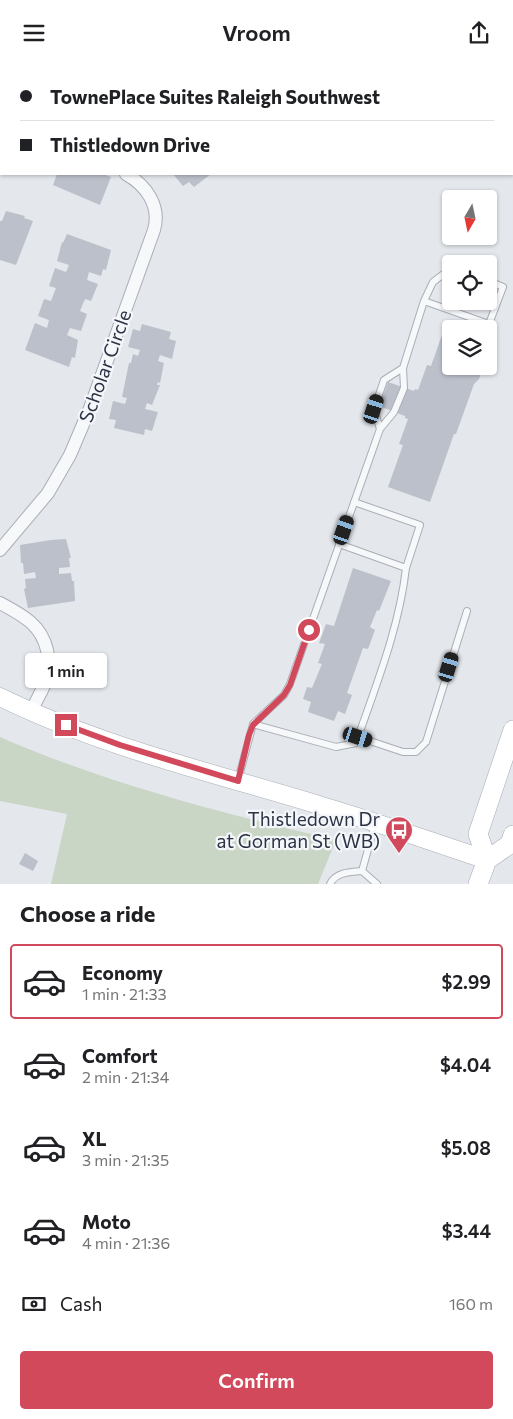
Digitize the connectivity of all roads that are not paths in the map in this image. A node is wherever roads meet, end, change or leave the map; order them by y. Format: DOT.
graph roads {
  1 [pos="128,175"];
  2 [pos="442,275"];
  3 [pos="497,284"];
  4 [pos="424,301"];
  5 [pos="497,303"];
  6 [pos="442,307"];
  7 [pos="449,310"];
  8 [pos="494,310"];
  9 [pos="403,368"];
  10 [pos="380,429"];
  11 [pos="354,502"];
  12 [pos="340,544"];
  13 [pos="0,550"];
  14 [pos="406,567"];
  15 [pos="0,603"];
  16 [pos="467,611"];
  17 [pos="0,697"];
  18 [pos="31,712"];
  19 [pos="253,725"];
  20 [pos="513,729"];
  21 [pos="358,737"];
  22 [pos="238,781"];
  23 [pos="376,823"];
  24 [pos="513,835"];
  25 [pos="487,860"];
  26 [pos="362,871"];
  27 [pos="330,884"];
  28 [pos="377,884"];
  29 [pos="478,884"];
  1 -- 13 [label="street, Scholar Circle"];
  2 -- 4 [label="lane"];
  3 -- 5 [label="lane"];
  4 -- 6 [label="lane"];
  4 -- 9 [label="lane"];
  7 -- 8 [label="lane"];
  9 -- 10 [label="lane"];
  9 -- 10 [label="lane"];
  10 -- 11 [label="lane"];
  11 -- 12 [label="lane"];
  11 -- 14 [label="lane"];
  12 -- 14 [label="lane"];
  12 -- 19 [label="lane"];
  14 -- 21 [label="lane"];
  15 -- 18 [label="street"];
  16 -- 21 [label="lane"];
  17 -- 18 [label="main road"];
  18 -- 22 [label="main road"];
  19 -- 21 [label="lane"];
  19 -- 22 [label="lane"];
  20 -- 25 [label="main road"];
  22 -- 23 [label="main road"];
  23 -- 25 [label="main road"];
  23 -- 26 [label="lane"];
  24 -- 25 [label="main road"];
  25 -- 29 [label="main road"];
  26 -- 27 [label="lane"];
  26 -- 28 [label="lane"];
}
